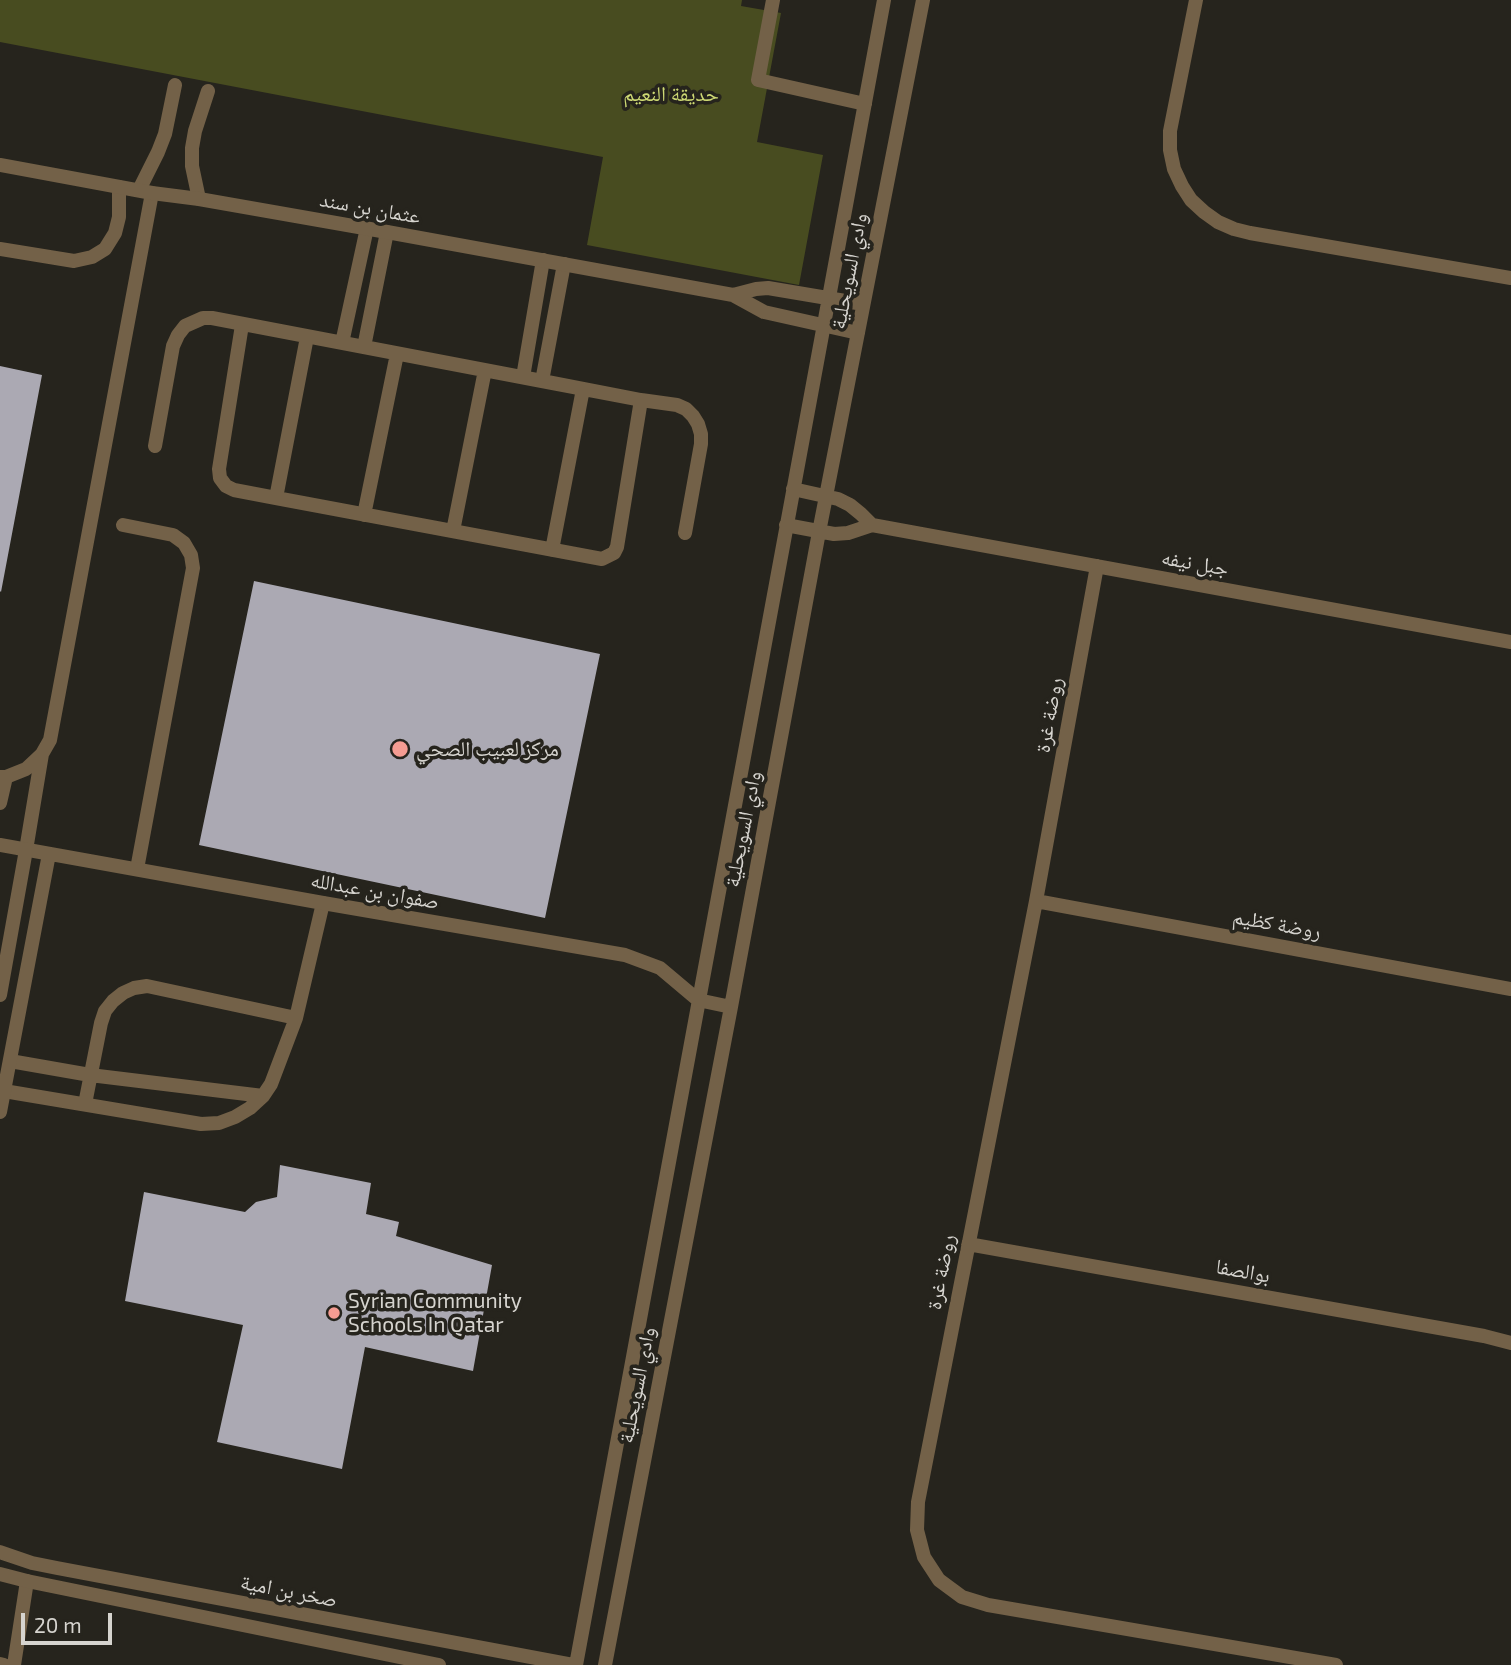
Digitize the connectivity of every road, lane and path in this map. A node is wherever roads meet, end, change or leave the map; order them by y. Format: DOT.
graph roads {
  1 [pos="774,0"];
  2 [pos="884,0"];
  3 [pos="923,0"];
  4 [pos="1196,0"];
  5 [pos="176,85"];
  6 [pos="208,91"];
  7 [pos="865,104"];
  8 [pos="0,165"];
  9 [pos="119,187"];
  10 [pos="146,191"];
  11 [pos="199,199"];
  12 [pos="367,228"];
  13 [pos="387,232"];
  14 [pos="0,249"];
  15 [pos="543,260"];
  16 [pos="564,264"];
  17 [pos="1511,278"];
  18 [pos="733,295"];
  19 [pos="829,298"];
  20 [pos="863,304"];
  21 [pos="242,324"];
  22 [pos="823,326"];
  23 [pos="858,333"];
  24 [pos="307,337"];
  25 [pos="342,343"];
  26 [pos="364,347"];
  27 [pos="397,354"];
  28 [pos="485,370"];
  29 [pos="523,377"];
  30 [pos="542,381"];
  31 [pos="583,389"];
  32 [pos="641,400"];
  33 [pos="155,446"];
  34 [pos="793,489"];
  35 [pos="827,496"];
  36 [pos="276,498"];
  37 [pos="364,515"];
  38 [pos="123,525"];
  39 [pos="786,525"];
  40 [pos="872,525"];
  41 [pos="453,531"];
  42 [pos="685,533"];
  43 [pos="820,533"];
  44 [pos="552,550"];
  45 [pos="1097,566"];
  46 [pos="1511,642"];
  47 [pos="42,754"];
  48 [pos="3,777"];
  49 [pos="0,803"];
  50 [pos="0,845"];
  51 [pos="26,850"];
  52 [pos="48,854"];
  53 [pos="136,869"];
  54 [pos="1036,901"];
  55 [pos="323,903"];
  56 [pos="1511,989"];
  57 [pos="0,995"];
  58 [pos="698,1000"];
  59 [pos="731,1007"];
  60 [pos="296,1018"];
  61 [pos="10,1061"];
  62 [pos="90,1075"];
  63 [pos="4,1091"];
  64 [pos="263,1096"];
  65 [pos="85,1104"];
  66 [pos="0,1112"];
  67 [pos="968,1244"];
  68 [pos="1511,1343"];
  69 [pos="0,1552"];
  70 [pos="0,1574"];
  71 [pos="27,1581"];
  72 [pos="14,1665"];
  73 [pos="439,1665"];
  74 [pos="574,1665"];
  75 [pos="605,1665"];
  76 [pos="1336,1665"];
  1 -- 7 [label="street"];
  2 -- 7 [label="street, وادي السويحلية"];
  3 -- 20 [label="street, وادي السويحلية"];
  4 -- 17 [label="street"];
  5 -- 10 [label="street"];
  6 -- 11 [label="street"];
  7 -- 19 [label="street, وادي السويحلية"];
  8 -- 9 [label="street, عثمان بن سند"];
  9 -- 10 [label="street, عثمان بن سند"];
  9 -- 14 [label="street"];
  10 -- 11 [label="street, عثمان بن سند"];
  10 -- 47 [label="street"];
  11 -- 12 [label="street, عثمان بن سند"];
  12 -- 13 [label="street, عثمان بن سند"];
  12 -- 25 [label="street"];
  13 -- 15 [label="street, عثمان بن سند"];
  13 -- 26 [label="street"];
  15 -- 16 [label="street, عثمان بن سند"];
  15 -- 29 [label="street"];
  16 -- 18 [label="street, عثمان بن سند"];
  16 -- 30 [label="street"];
  18 -- 19 [label="street, عثمان بن سند"];
  18 -- 22 [label="street, عثمان بن سند"];
  19 -- 20 [label="street, عثمان بن سند"];
  19 -- 22 [label="street, وادي السويحلية"];
  20 -- 23 [label="street, وادي السويحلية"];
  21 -- 24 [label="street"];
  21 -- 33 [label="street"];
  21 -- 36 [label="street"];
  22 -- 23 [label="street, عثمان بن سند"];
  22 -- 34 [label="street, وادي السويحلية"];
  23 -- 35 [label="street, وادي السويحلية"];
  24 -- 25 [label="street"];
  24 -- 36 [label="street"];
  25 -- 26 [label="street"];
  26 -- 27 [label="street"];
  27 -- 28 [label="street"];
  27 -- 37 [label="street"];
  28 -- 29 [label="street"];
  28 -- 41 [label="street"];
  29 -- 30 [label="street"];
  30 -- 31 [label="street"];
  31 -- 32 [label="street"];
  31 -- 44 [label="street"];
  32 -- 42 [label="street"];
  32 -- 44 [label="street"];
  34 -- 35 [label="street, جبل نيفه"];
  34 -- 39 [label="street, وادي السويحلية"];
  35 -- 40 [label="street, جبل نيفه"];
  35 -- 43 [label="street, وادي السويحلية"];
  36 -- 37 [label="street"];
  37 -- 41 [label="street"];
  38 -- 53 [label="street"];
  39 -- 43 [label="street, جبل نيفه"];
  39 -- 58 [label="street, وادي السويحلية"];
  40 -- 43 [label="street, جبل نيفه"];
  40 -- 45 [label="street, جبل نيفه"];
  41 -- 44 [label="street"];
  43 -- 59 [label="street, وادي السويحلية"];
  45 -- 46 [label="street, جبل نيفه"];
  45 -- 54 [label="street, روضة غرة"];
  47 -- 48 [label="street"];
  47 -- 51 [label="street"];
  48 -- 49 [label="street"];
  50 -- 51 [label="street, صفوان بن عبدالله"];
  51 -- 52 [label="street, صفوان بن عبدالله"];
  51 -- 57 [label="street"];
  52 -- 53 [label="street, صفوان بن عبدالله"];
  52 -- 61 [label="street"];
  53 -- 55 [label="street, صفوان بن عبدالله"];
  54 -- 56 [label="street, روضة كظيم"];
  54 -- 67 [label="street, روضة غرة"];
  55 -- 58 [label="street, صفوان بن عبدالله"];
  55 -- 60 [label="street"];
  58 -- 59 [label="street, صفوان بن عبدالله"];
  58 -- 74 [label="street, وادي السويحلية"];
  59 -- 75 [label="street, وادي السويحلية"];
  60 -- 62 [label="street"];
  60 -- 64 [label="street"];
  61 -- 62 [label="street"];
  61 -- 63 [label="street"];
  62 -- 64 [label="street"];
  62 -- 65 [label="street"];
  63 -- 65 [label="street"];
  63 -- 66 [label="street"];
  64 -- 65 [label="street"];
  67 -- 68 [label="street, بوالصفا"];
  67 -- 76 [label="street, روضة غرة"];
  69 -- 74 [label="street, صخر بن امية"];
  70 -- 71 [label="street, صخر بن امية"];
  71 -- 72 [label="street"];
  71 -- 73 [label="street, صخر بن امية"];
}
